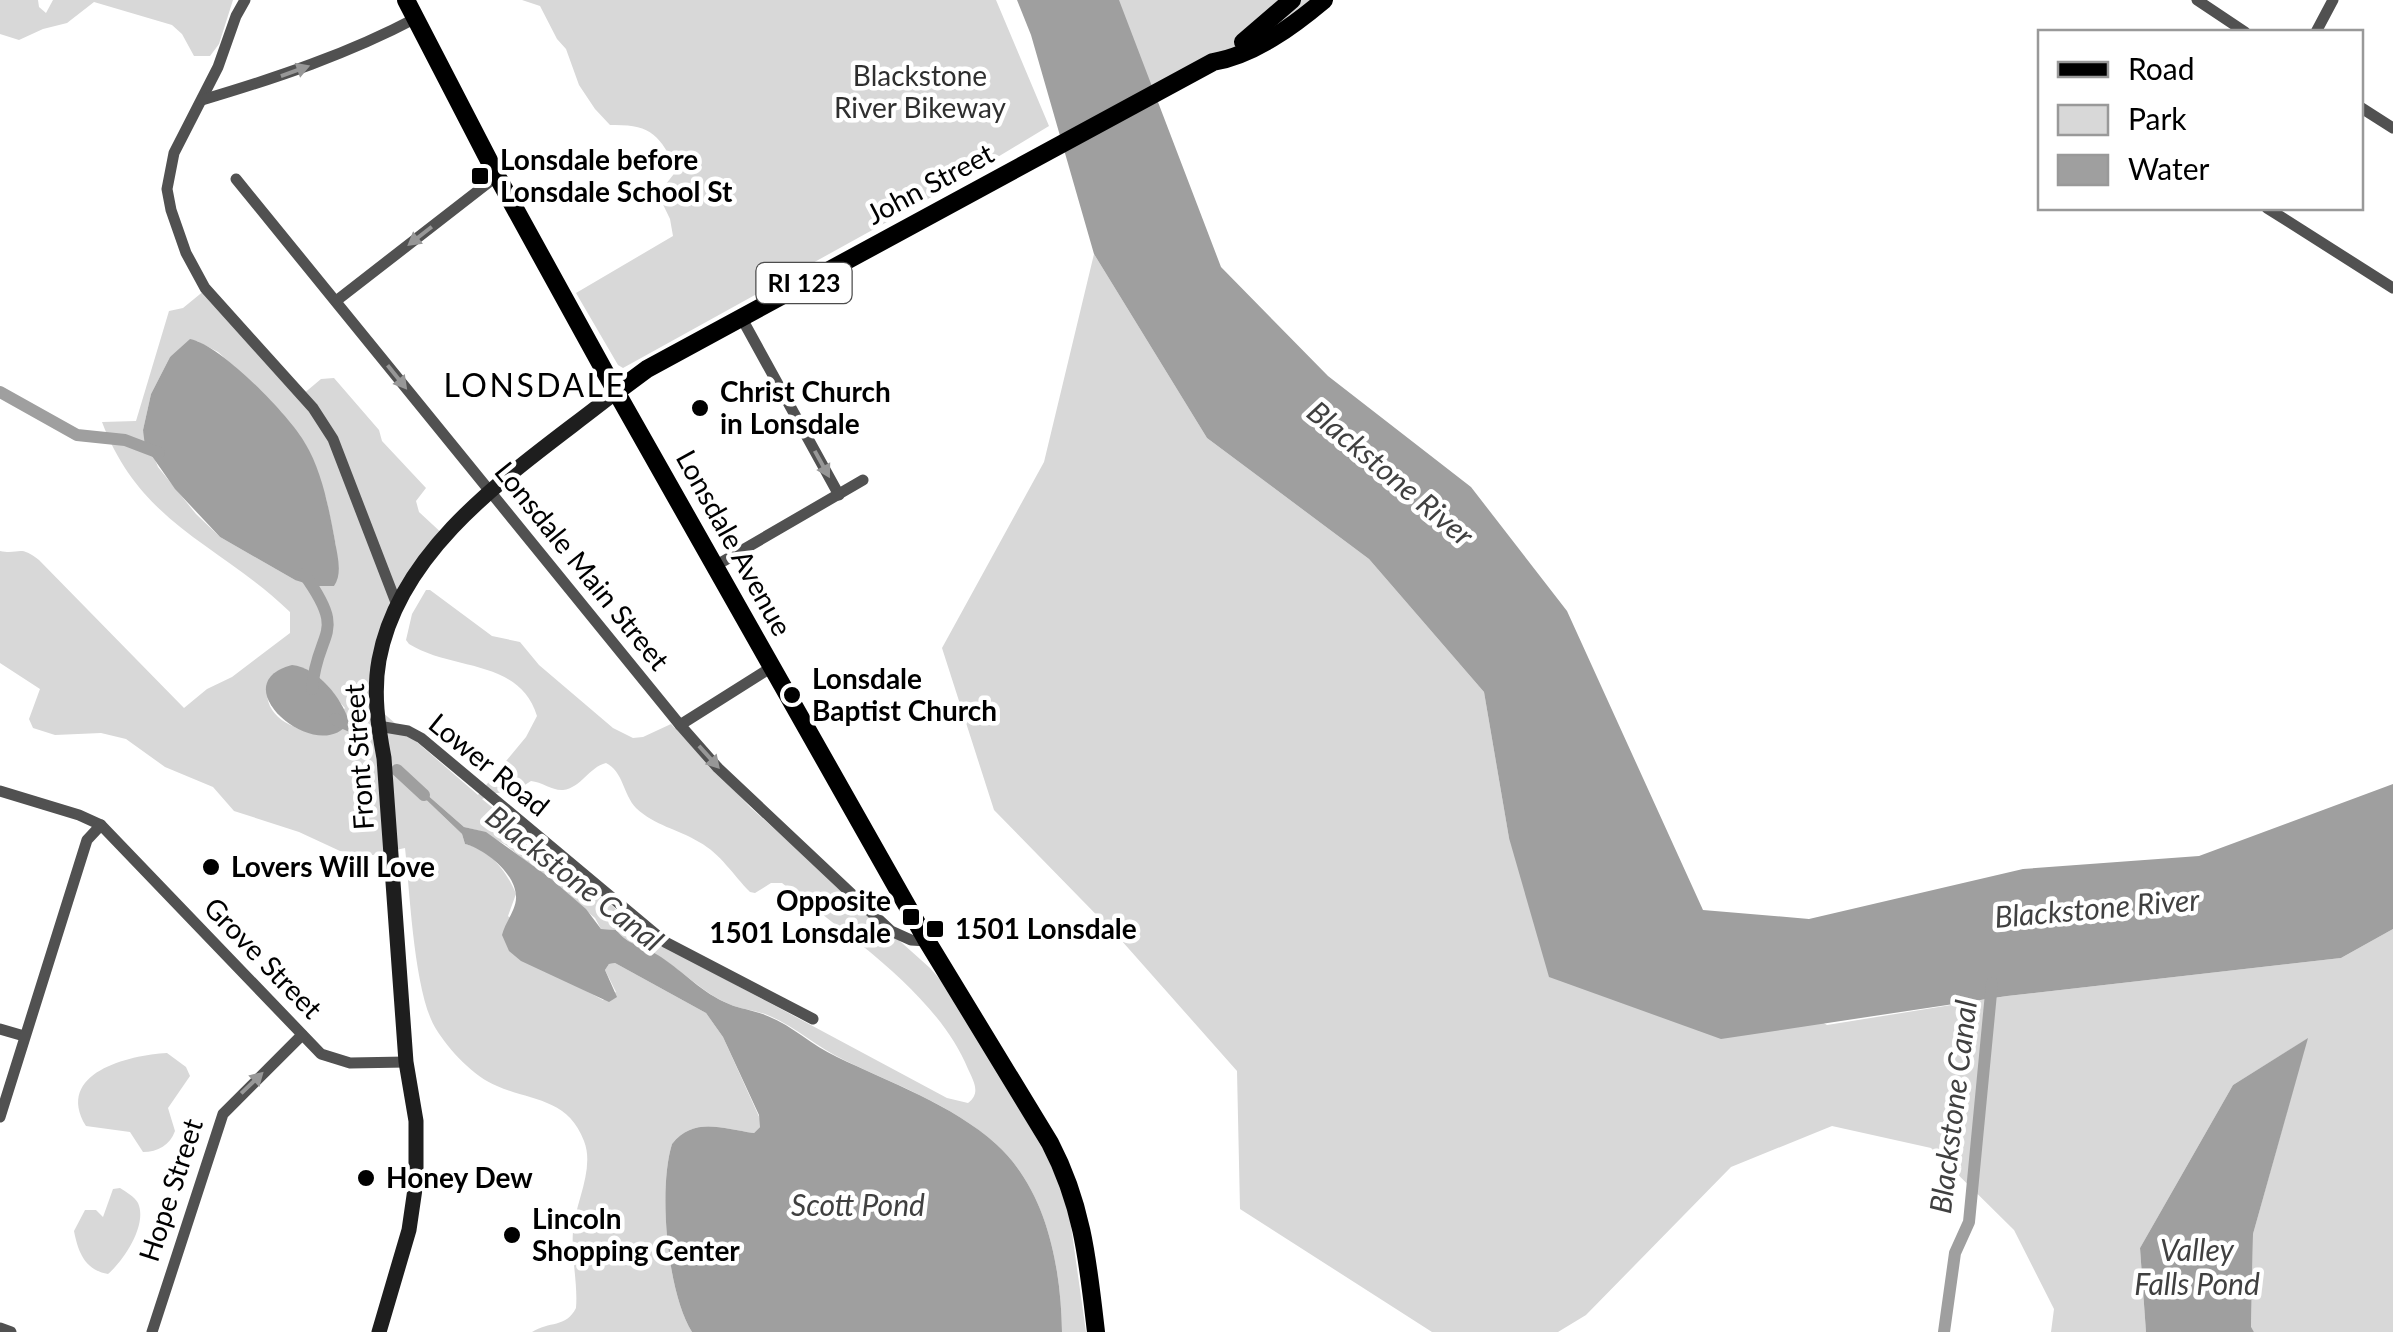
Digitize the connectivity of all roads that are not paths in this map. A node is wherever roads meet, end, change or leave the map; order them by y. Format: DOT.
graph roads {
  1 [pos="245,0"];
  2 [pos="406,0"];
  3 [pos="1292,0"];
  4 [pos="1324,0"];
  5 [pos="2196,0"];
  6 [pos="2334,0"];
  7 [pos="416,18"];
  8 [pos="2242,30"];
  9 [pos="2317,30"];
  10 [pos="1213,62"];
  11 [pos="202,100"];
  12 [pos="2363,109"];
  13 [pos="2393,128"];
  14 [pos="497,176"];
  15 [pos="236,180"];
  16 [pos="2270,210"];
  17 [pos="2393,288"];
  18 [pos="336,300"];
  19 [pos="741,317"];
  20 [pos="616,392"];
  21 [pos="863,480"];
  22 [pos="491,493"];
  23 [pos="838,495"];
  24 [pos="715,566"];
  25 [pos="397,605"];
  26 [pos="772,667"];
  27 [pos="680,725"];
  28 [pos="378,726"];
  29 [pos="0,790"];
  30 [pos="101,825"];
  31 [pos="926,941"];
  32 [pos="813,1019"];
  33 [pos="0,1029"];
  34 [pos="302,1035"];
  35 [pos="24,1036"];
  36 [pos="406,1062"];
  37 [pos="0,1117"];
  38 [pos="0,1328"];
  39 [pos="12,1332"];
  40 [pos="152,1332"];
  41 [pos="378,1332"];
  42 [pos="1096,1332"];
  1 -- 11 [label="street"];
  2 -- 7 [label="main road, Lonsdale Avenue"];
  3 -- 10 [label="main road, RI 123"];
  4 -- 10 [label="main road, John Street / RI 123"];
  5 -- 8 [label="street"];
  6 -- 9 [label="street"];
  11 -- 7 [label="street, one-way"];
  7 -- 14 [label="main road, Lonsdale Avenue"];
  10 -- 19 [label="main road, John Street / RI 123"];
  11 -- 25 [label="street"];
  12 -- 13 [label="street"];
  14 -- 18 [label="street, one-way"];
  14 -- 20 [label="main road, Lonsdale Avenue"];
  15 -- 18 [label="street, Lonsdale Main Street"];
  16 -- 17 [label="street"];
  18 -- 22 [label="street, Lonsdale Main Street, one-way"];
  19 -- 20 [label="main road, John Street / RI 123"];
  19 -- 23 [label="street, one-way"];
  20 -- 22 [label="main road, Front Street / RI 123"];
  20 -- 24 [label="main road, Lonsdale Avenue"];
  21 -- 23 [label="street"];
  22 -- 25 [label="main road, Front Street / RI 123"];
  22 -- 27 [label="street, Lonsdale Main Street"];
  23 -- 24 [label="street"];
  24 -- 26 [label="main road, Lonsdale Avenue"];
  25 -- 28 [label="main road, Front Street / RI 123"];
  26 -- 27 [label="street"];
  26 -- 31 [label="main road, Lonsdale Avenue"];
  27 -- 31 [label="street, Lonsdale Main Street, one-way"];
  28 -- 32 [label="street, Lower Road"];
  28 -- 36 [label="main road, Front Street / RI 123"];
  29 -- 30 [label="street, Grove Street"];
  30 -- 34 [label="street, Grove Street"];
  30 -- 35 [label="street"];
  31 -- 42 [label="main road, Lonsdale Avenue"];
  33 -- 35 [label="street"];
  34 -- 36 [label="street, Grove Street"];
  40 -- 34 [label="street, Hope Street, one-way"];
  35 -- 37 [label="street"];
  36 -- 41 [label="main road, Front Street / RI 123"];
  38 -- 39 [label="street"];
}
